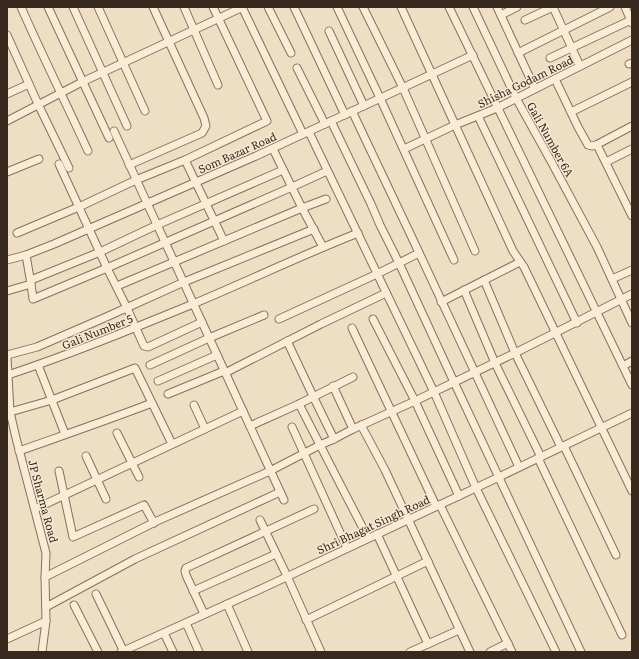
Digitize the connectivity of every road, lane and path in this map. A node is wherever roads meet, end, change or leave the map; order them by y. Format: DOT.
graph roads {
  1 [pos="21,7"];
  2 [pos="48,7"];
  3 [pos="73,7"];
  4 [pos="98,7"];
  5 [pos="153,7"];
  6 [pos="184,7"];
  7 [pos="213,7"];
  8 [pos="243,7"];
  9 [pos="268,7"];
  10 [pos="294,7"];
  11 [pos="337,7"];
  12 [pos="363,7"];
  13 [pos="401,7"];
  14 [pos="450,7"];
  15 [pos="473,7"];
  16 [pos="497,7"];
  17 [pos="517,7"];
  18 [pos="553,7"];
  19 [pos="610,7"];
  20 [pos="624,7"];
  21 [pos="501,15"];
  22 [pos="218,18"];
  23 [pos="525,20"];
  24 [pos="631,22"];
  25 [pos="195,30"];
  26 [pos="564,30"];
  27 [pos="329,31"];
  28 [pos="7,35"];
  29 [pos="632,40"];
  30 [pos="169,42"];
  31 [pos="572,47"];
  32 [pos="291,53"];
  33 [pos="518,53"];
  34 [pos="473,55"];
  35 [pos="550,58"];
  36 [pos="123,63"];
  37 [pos="580,66"];
  38 [pos="297,68"];
  39 [pos="102,73"];
  40 [pos="432,74"];
  41 [pos="555,79"];
  42 [pos="82,82"];
  43 [pos="632,82"];
  44 [pos="29,84"];
  45 [pos="218,85"];
  46 [pos="403,88"];
  47 [pos="535,89"];
  48 [pos="61,93"];
  49 [pos="7,94"];
  50 [pos="380,98"];
  51 [pos="516,98"];
  52 [pos="38,104"];
  53 [pos="364,106"];
  54 [pos="497,108"];
  55 [pos="145,111"];
  56 [pos="352,112"];
  57 [pos="571,112"];
  58 [pos="345,115"];
  59 [pos="478,116"];
  60 [pos="7,120"];
  61 [pos="328,123"];
  62 [pos="455,125"];
  63 [pos="127,126"];
  64 [pos="632,126"];
  65 [pos="114,132"];
  66 [pos="306,133"];
  67 [pos="108,138"];
  68 [pos="426,139"];
  69 [pos="596,145"];
  70 [pos="273,149"];
  71 [pos="404,149"];
  72 [pos="632,150"];
  73 [pos="88,151"];
  74 [pos="39,159"];
  75 [pos="185,160"];
  76 [pos="606,162"];
  77 [pos="59,164"];
  78 [pos="129,165"];
  79 [pos="69,168"];
  80 [pos="283,170"];
  81 [pos="327,171"];
  82 [pos="7,172"];
  83 [pos="136,180"];
  84 [pos="196,182"];
  85 [pos="292,187"];
  86 [pos="326,199"];
  87 [pos="629,201"];
  88 [pos="148,203"];
  89 [pos="206,203"];
  90 [pos="79,207"];
  91 [pos="302,208"];
  92 [pos="632,216"];
  93 [pos="214,221"];
  94 [pos="157,225"];
  95 [pos="89,228"];
  96 [pos="314,229"];
  97 [pos="17,233"];
  98 [pos="358,233"];
  99 [pos="224,241"];
  100 [pos="165,243"];
  101 [pos="323,247"];
  102 [pos="475,251"];
  103 [pos="100,252"];
  104 [pos="419,253"];
  105 [pos="26,255"];
  106 [pos="7,260"];
  107 [pos="454,260"];
  108 [pos="174,262"];
  109 [pos="520,262"];
  110 [pos="399,263"];
  111 [pos="107,268"];
  112 [pos="632,270"];
  113 [pos="377,274"];
  114 [pos="484,280"];
  115 [pos="612,280"];
  116 [pos="31,282"];
  117 [pos="184,282"];
  118 [pos="117,286"];
  119 [pos="464,290"];
  120 [pos="7,291"];
  121 [pos="386,293"];
  122 [pos="632,294"];
  123 [pos="621,299"];
  124 [pos="442,302"];
  125 [pos="194,304"];
  126 [pos="127,308"];
  127 [pos="597,312"];
  128 [pos="264,315"];
  129 [pos="279,319"];
  130 [pos="373,320"];
  131 [pos="202,322"];
  132 [pos="576,322"];
  133 [pos="632,323"];
  134 [pos="136,327"];
  135 [pos="352,328"];
  136 [pos="556,333"];
  137 [pos="209,338"];
  138 [pos="287,342"];
  139 [pos="515,353"];
  140 [pos="217,355"];
  141 [pos="7,356"];
  142 [pos="632,361"];
  143 [pos="495,363"];
  144 [pos="38,365"];
  145 [pos="150,365"];
  146 [pos="622,366"];
  147 [pos="225,372"];
  148 [pos="475,372"];
  149 [pos="8,375"];
  150 [pos="353,376"];
  151 [pos="158,381"];
  152 [pos="454,382"];
  153 [pos="632,385"];
  154 [pos="333,386"];
  155 [pos="434,392"];
  156 [pos="168,394"];
  157 [pos="313,396"];
  158 [pos="52,400"];
  159 [pos="415,401"];
  160 [pos="152,403"];
  161 [pos="298,404"];
  162 [pos="194,405"];
  163 [pos="9,408"];
  164 [pos="243,411"];
  165 [pos="391,412"];
  166 [pos="632,413"];
  167 [pos="361,425"];
  168 [pos="250,426"];
  169 [pos="292,427"];
  170 [pos="602,427"];
  171 [pos="205,429"];
  172 [pos="353,429"];
  173 [pos="66,434"];
  174 [pos="117,434"];
  175 [pos="334,439"];
  176 [pos="172,444"];
  177 [pos="320,445"];
  178 [pos="562,447"];
  179 [pos="19,451"];
  180 [pos="304,454"];
  181 [pos="86,456"];
  182 [pos="540,457"];
  183 [pos="132,462"];
  184 [pos="519,467"];
  185 [pos="59,471"];
  186 [pos="270,471"];
  187 [pos="139,477"];
  188 [pos="499,477"];
  189 [pos="97,479"];
  190 [pos="476,488"];
  191 [pos="632,491"];
  192 [pos="280,492"];
  193 [pos="64,495"];
  194 [pos="459,496"];
  195 [pos="106,499"];
  196 [pos="284,500"];
  197 [pos="438,505"];
  198 [pos="35,509"];
  199 [pos="314,509"];
  200 [pos="408,519"];
  201 [pos="260,520"];
  202 [pos="154,523"];
  203 [pos="266,532"];
  204 [pos="377,534"];
  205 [pos="368,538"];
  206 [pos="347,548"];
  207 [pos="276,554"];
  208 [pos="616,555"];
  209 [pos="428,561"];
  210 [pos="287,576"];
  211 [pos="397,576"];
  212 [pos="45,577"];
  213 [pos="193,591"];
  214 [pos="96,594"];
  215 [pos="227,604"];
  216 [pos="74,605"];
  217 [pos="46,607"];
  218 [pos="204,614"];
  219 [pos="306,620"];
  220 [pos="46,621"];
  221 [pos="186,622"];
  222 [pos="459,630"];
  223 [pos="164,632"];
  224 [pos="622,635"];
  225 [pos="7,639"];
  226 [pos="508,643"];
  227 [pos="428,644"];
  228 [pos="42,652"];
  229 [pos="98,652"];
  230 [pos="123,652"];
  231 [pos="173,652"];
  232 [pos="199,652"];
  233 [pos="248,652"];
  234 [pos="320,652"];
  235 [pos="410,652"];
  236 [pos="470,652"];
  237 [pos="490,652"];
  238 [pos="512,652"];
  239 [pos="556,652"];
  240 [pos="581,652"];
  1 -- 48 [label="street"];
  2 -- 42 [label="street"];
  3 -- 39 [label="street"];
  4 -- 36 [label="street"];
  5 -- 30 [label="street"];
  6 -- 25 [label="street"];
  7 -- 22 [label="street"];
  8 -- 22 [label="street"];
  8 -- 66 [label="street"];
  9 -- 32 [label="street"];
  10 -- 58 [label="street"];
  11 -- 50 [label="street"];
  12 -- 46 [label="street"];
  13 -- 40 [label="street"];
  14 -- 34 [label="street"];
  15 -- 51 [label="street, Gali Number 6A"];
  16 -- 21 [label="street"];
  17 -- 21 [label="street"];
  18 -- 23 [label="street"];
  18 -- 26 [label="street"];
  19 -- 26 [label="street"];
  20 -- 24 [label="street"];
  21 -- 33 [label="street"];
  22 -- 25 [label="street"];
  22 -- 75 [label="street"];
  24 -- 31 [label="street"];
  25 -- 30 [label="street"];
  25 -- 45 [label="street"];
  26 -- 31 [label="street"];
  26 -- 33 [label="street"];
  27 -- 53 [label="street"];
  28 -- 44 [label="street"];
  29 -- 37 [label="street, Shisha Godam Road"];
  30 -- 36 [label="street"];
  30 -- 78 [label="street"];
  31 -- 35 [label="street"];
  31 -- 37 [label="street"];
  33 -- 47 [label="street"];
  34 -- 40 [label="street, Som Bazar Road"];
  34 -- 54 [label="street"];
  36 -- 39 [label="street"];
  36 -- 55 [label="street"];
  37 -- 41 [label="street, Shisha Godam Road"];
  38 -- 61 [label="street"];
  39 -- 42 [label="street"];
  39 -- 63 [label="street"];
  40 -- 46 [label="street, Som Bazar Road"];
  40 -- 62 [label="street"];
  41 -- 47 [label="street, Shisha Godam Road"];
  41 -- 57 [label="street"];
  42 -- 48 [label="street"];
  42 -- 67 [label="street"];
  43 -- 57 [label="street"];
  44 -- 49 [label="street"];
  44 -- 52 [label="street"];
  46 -- 50 [label="street, Som Bazar Road"];
  46 -- 68 [label="street"];
  47 -- 51 [label="street, Shisha Godam Road"];
  48 -- 52 [label="street"];
  48 -- 73 [label="street"];
  50 -- 53 [label="street, Som Bazar Road"];
  50 -- 71 [label="street"];
  51 -- 54 [label="street, Shisha Godam Road"];
  51 -- 115 [label="street, Gali Number 6A"];
  52 -- 60 [label="street"];
  52 -- 79 [label="street"];
  53 -- 56 [label="street, Som Bazar Road"];
  54 -- 59 [label="street, Shisha Godam Road"];
  54 -- 127 [label="street"];
  56 -- 58 [label="street, Som Bazar Road"];
  56 -- 104 [label="street"];
  57 -- 69 [label="street"];
  58 -- 61 [label="street, Som Bazar Road"];
  59 -- 62 [label="street, Shisha Godam Road"];
  59 -- 132 [label="street"];
  61 -- 66 [label="street, Som Bazar Road"];
  61 -- 110 [label="street"];
  62 -- 68 [label="street, Shisha Godam Road"];
  62 -- 109 [label="street"];
  64 -- 69 [label="street"];
  65 -- 78 [label="street"];
  66 -- 70 [label="street, Som Bazar Road"];
  66 -- 81 [label="street"];
  68 -- 71 [label="street, Shisha Godam Road"];
  68 -- 102 [label="street"];
  69 -- 76 [label="street"];
  70 -- 80 [label="street"];
  70 -- 84 [label="street, Som Bazar Road"];
  71 -- 107 [label="street"];
  72 -- 76 [label="street"];
  74 -- 82 [label="street"];
  75 -- 83 [label="street"];
  75 -- 84 [label="street"];
  76 -- 87 [label="street"];
  77 -- 90 [label="street"];
  78 -- 83 [label="street"];
  80 -- 85 [label="street"];
  80 -- 89 [label="street"];
  81 -- 85 [label="street"];
  81 -- 98 [label="street"];
  83 -- 88 [label="street"];
  83 -- 90 [label="street"];
  84 -- 88 [label="street, Som Bazar Road"];
  84 -- 89 [label="street"];
  85 -- 91 [label="street"];
  85 -- 93 [label="street"];
  86 -- 91 [label="street"];
  87 -- 92 [label="street"];
  88 -- 94 [label="street"];
  88 -- 95 [label="street, Som Bazar Road"];
  89 -- 93 [label="street"];
  89 -- 94 [label="street"];
  90 -- 95 [label="street"];
  90 -- 97 [label="street"];
  91 -- 96 [label="street"];
  91 -- 99 [label="street"];
  93 -- 99 [label="street"];
  93 -- 100 [label="street"];
  94 -- 100 [label="street"];
  94 -- 103 [label="street"];
  95 -- 103 [label="street"];
  95 -- 105 [label="street, Som Bazar Road"];
  96 -- 101 [label="street"];
  96 -- 117 [label="street"];
  98 -- 101 [label="street, Gali Number 5"];
  98 -- 113 [label="street"];
  99 -- 108 [label="street"];
  100 -- 108 [label="street"];
  100 -- 111 [label="street"];
  101 -- 125 [label="street, Gali Number 5"];
  103 -- 111 [label="street"];
  103 -- 116 [label="street"];
  104 -- 110 [label="street"];
  104 -- 124 [label="street"];
  105 -- 106 [label="street, Som Bazar Road"];
  105 -- 116 [label="street"];
  108 -- 117 [label="street"];
  108 -- 118 [label="street"];
  109 -- 114 [label="street"];
  109 -- 136 [label="street"];
  110 -- 113 [label="street"];
  110 -- 152 [label="street"];
  111 -- 116 [label="street"];
  111 -- 118 [label="street"];
  112 -- 115 [label="street"];
  113 -- 121 [label="street"];
  113 -- 129 [label="street"];
  114 -- 119 [label="street"];
  114 -- 139 [label="street"];
  115 -- 123 [label="street, Gali Number 6A"];
  116 -- 120 [label="street"];
  117 -- 125 [label="street"];
  117 -- 126 [label="street"];
  118 -- 126 [label="street"];
  119 -- 124 [label="street"];
  119 -- 143 [label="street"];
  121 -- 138 [label="street"];
  121 -- 155 [label="street"];
  122 -- 123 [label="street"];
  123 -- 127 [label="street"];
  123 -- 133 [label="street"];
  124 -- 148 [label="street"];
  125 -- 131 [label="street"];
  125 -- 134 [label="street, Gali Number 5"];
  126 -- 134 [label="street"];
  126 -- 141 [label="street"];
  127 -- 132 [label="street"];
  127 -- 146 [label="street"];
  128 -- 137 [label="street"];
  130 -- 159 [label="street"];
  131 -- 134 [label="street"];
  131 -- 137 [label="street"];
  132 -- 136 [label="street"];
  134 -- 144 [label="street, Gali Number 5"];
  135 -- 165 [label="street"];
  136 -- 139 [label="street"];
  136 -- 170 [label="street"];
  137 -- 140 [label="street"];
  137 -- 145 [label="street"];
  138 -- 147 [label="street"];
  138 -- 157 [label="street"];
  139 -- 143 [label="street"];
  139 -- 178 [label="street"];
  140 -- 147 [label="street"];
  140 -- 151 [label="street"];
  141 -- 149 [label="street, JP Sharma Road"];
  142 -- 146 [label="street"];
  143 -- 148 [label="street"];
  143 -- 182 [label="street"];
  144 -- 149 [label="street, Gali Number 5"];
  144 -- 158 [label="street"];
  146 -- 153 [label="street"];
  147 -- 156 [label="street"];
  147 -- 164 [label="street"];
  148 -- 152 [label="street"];
  148 -- 184 [label="street"];
  149 -- 163 [label="street, JP Sharma Road"];
  150 -- 154 [label="street"];
  152 -- 155 [label="street"];
  152 -- 188 [label="street"];
  154 -- 157 [label="street"];
  154 -- 172 [label="street"];
  155 -- 159 [label="street"];
  155 -- 190 [label="street"];
  157 -- 161 [label="street"];
  157 -- 175 [label="street"];
  158 -- 160 [label="street"];
  158 -- 163 [label="street"];
  158 -- 173 [label="street"];
  159 -- 165 [label="street"];
  159 -- 194 [label="street"];
  160 -- 173 [label="street"];
  160 -- 176 [label="street"];
  161 -- 168 [label="street"];
  161 -- 177 [label="street"];
  162 -- 171 [label="street"];
  163 -- 179 [label="street, JP Sharma Road"];
  164 -- 168 [label="street"];
  164 -- 171 [label="street"];
  165 -- 167 [label="street"];
  165 -- 197 [label="street"];
  166 -- 170 [label="street, Shri Bhagat Singh Road"];
  167 -- 172 [label="street"];
  167 -- 200 [label="street"];
  168 -- 186 [label="street"];
  169 -- 180 [label="street"];
  170 -- 178 [label="street, Shri Bhagat Singh Road"];
  170 -- 191 [label="street"];
  171 -- 176 [label="street"];
  172 -- 175 [label="street"];
  173 -- 179 [label="street"];
  174 -- 183 [label="street"];
  175 -- 177 [label="street"];
  176 -- 183 [label="street"];
  177 -- 180 [label="street"];
  177 -- 205 [label="street"];
  178 -- 182 [label="street, Shri Bhagat Singh Road"];
  178 -- 208 [label="street"];
  179 -- 198 [label="street, JP Sharma Road"];
  180 -- 186 [label="street"];
  180 -- 206 [label="street"];
  181 -- 189 [label="street"];
  182 -- 184 [label="street, Shri Bhagat Singh Road"];
  182 -- 224 [label="street"];
  183 -- 187 [label="street"];
  183 -- 189 [label="street"];
  184 -- 188 [label="street, Shri Bhagat Singh Road"];
  185 -- 193 [label="street"];
  186 -- 192 [label="street"];
  186 -- 202 [label="street"];
  188 -- 190 [label="street, Shri Bhagat Singh Road"];
  188 -- 240 [label="street"];
  189 -- 193 [label="street"];
  189 -- 195 [label="street"];
  190 -- 194 [label="street, Shri Bhagat Singh Road"];
  190 -- 239 [label="street"];
  192 -- 196 [label="street"];
  192 -- 217 [label="street"];
  193 -- 198 [label="street"];
  193 -- 202 [label="street"];
  194 -- 197 [label="street, Shri Bhagat Singh Road"];
  197 -- 200 [label="street, Shri Bhagat Singh Road"];
  197 -- 226 [label="street"];
  198 -- 212 [label="street, JP Sharma Road"];
  199 -- 203 [label="street"];
  200 -- 204 [label="street, Shri Bhagat Singh Road"];
  200 -- 209 [label="street"];
  201 -- 203 [label="street"];
  202 -- 212 [label="street"];
  203 -- 207 [label="street"];
  203 -- 213 [label="street"];
  204 -- 205 [label="street, Shri Bhagat Singh Road"];
  204 -- 211 [label="street"];
  205 -- 206 [label="street, Shri Bhagat Singh Road"];
  206 -- 210 [label="street, Shri Bhagat Singh Road"];
  207 -- 210 [label="street"];
  207 -- 213 [label="street"];
  209 -- 211 [label="street"];
  209 -- 222 [label="street"];
  210 -- 215 [label="street, Shri Bhagat Singh Road"];
  210 -- 219 [label="street"];
  211 -- 219 [label="street"];
  211 -- 227 [label="street"];
  212 -- 217 [label="street, JP Sharma Road"];
  213 -- 218 [label="street"];
  214 -- 230 [label="street"];
  215 -- 218 [label="street, Shri Bhagat Singh Road"];
  215 -- 233 [label="street"];
  216 -- 229 [label="street"];
  217 -- 220 [label="street, JP Sharma Road"];
  218 -- 221 [label="street, Shri Bhagat Singh Road"];
  219 -- 234 [label="street"];
  220 -- 225 [label="street"];
  220 -- 228 [label="street, JP Sharma Road"];
  221 -- 223 [label="street, Shri Bhagat Singh Road"];
  221 -- 232 [label="street"];
  222 -- 227 [label="street"];
  222 -- 236 [label="street"];
  223 -- 230 [label="street, Shri Bhagat Singh Road"];
  223 -- 231 [label="street"];
  226 -- 237 [label="street"];
  226 -- 238 [label="street"];
  227 -- 235 [label="street"];
}
